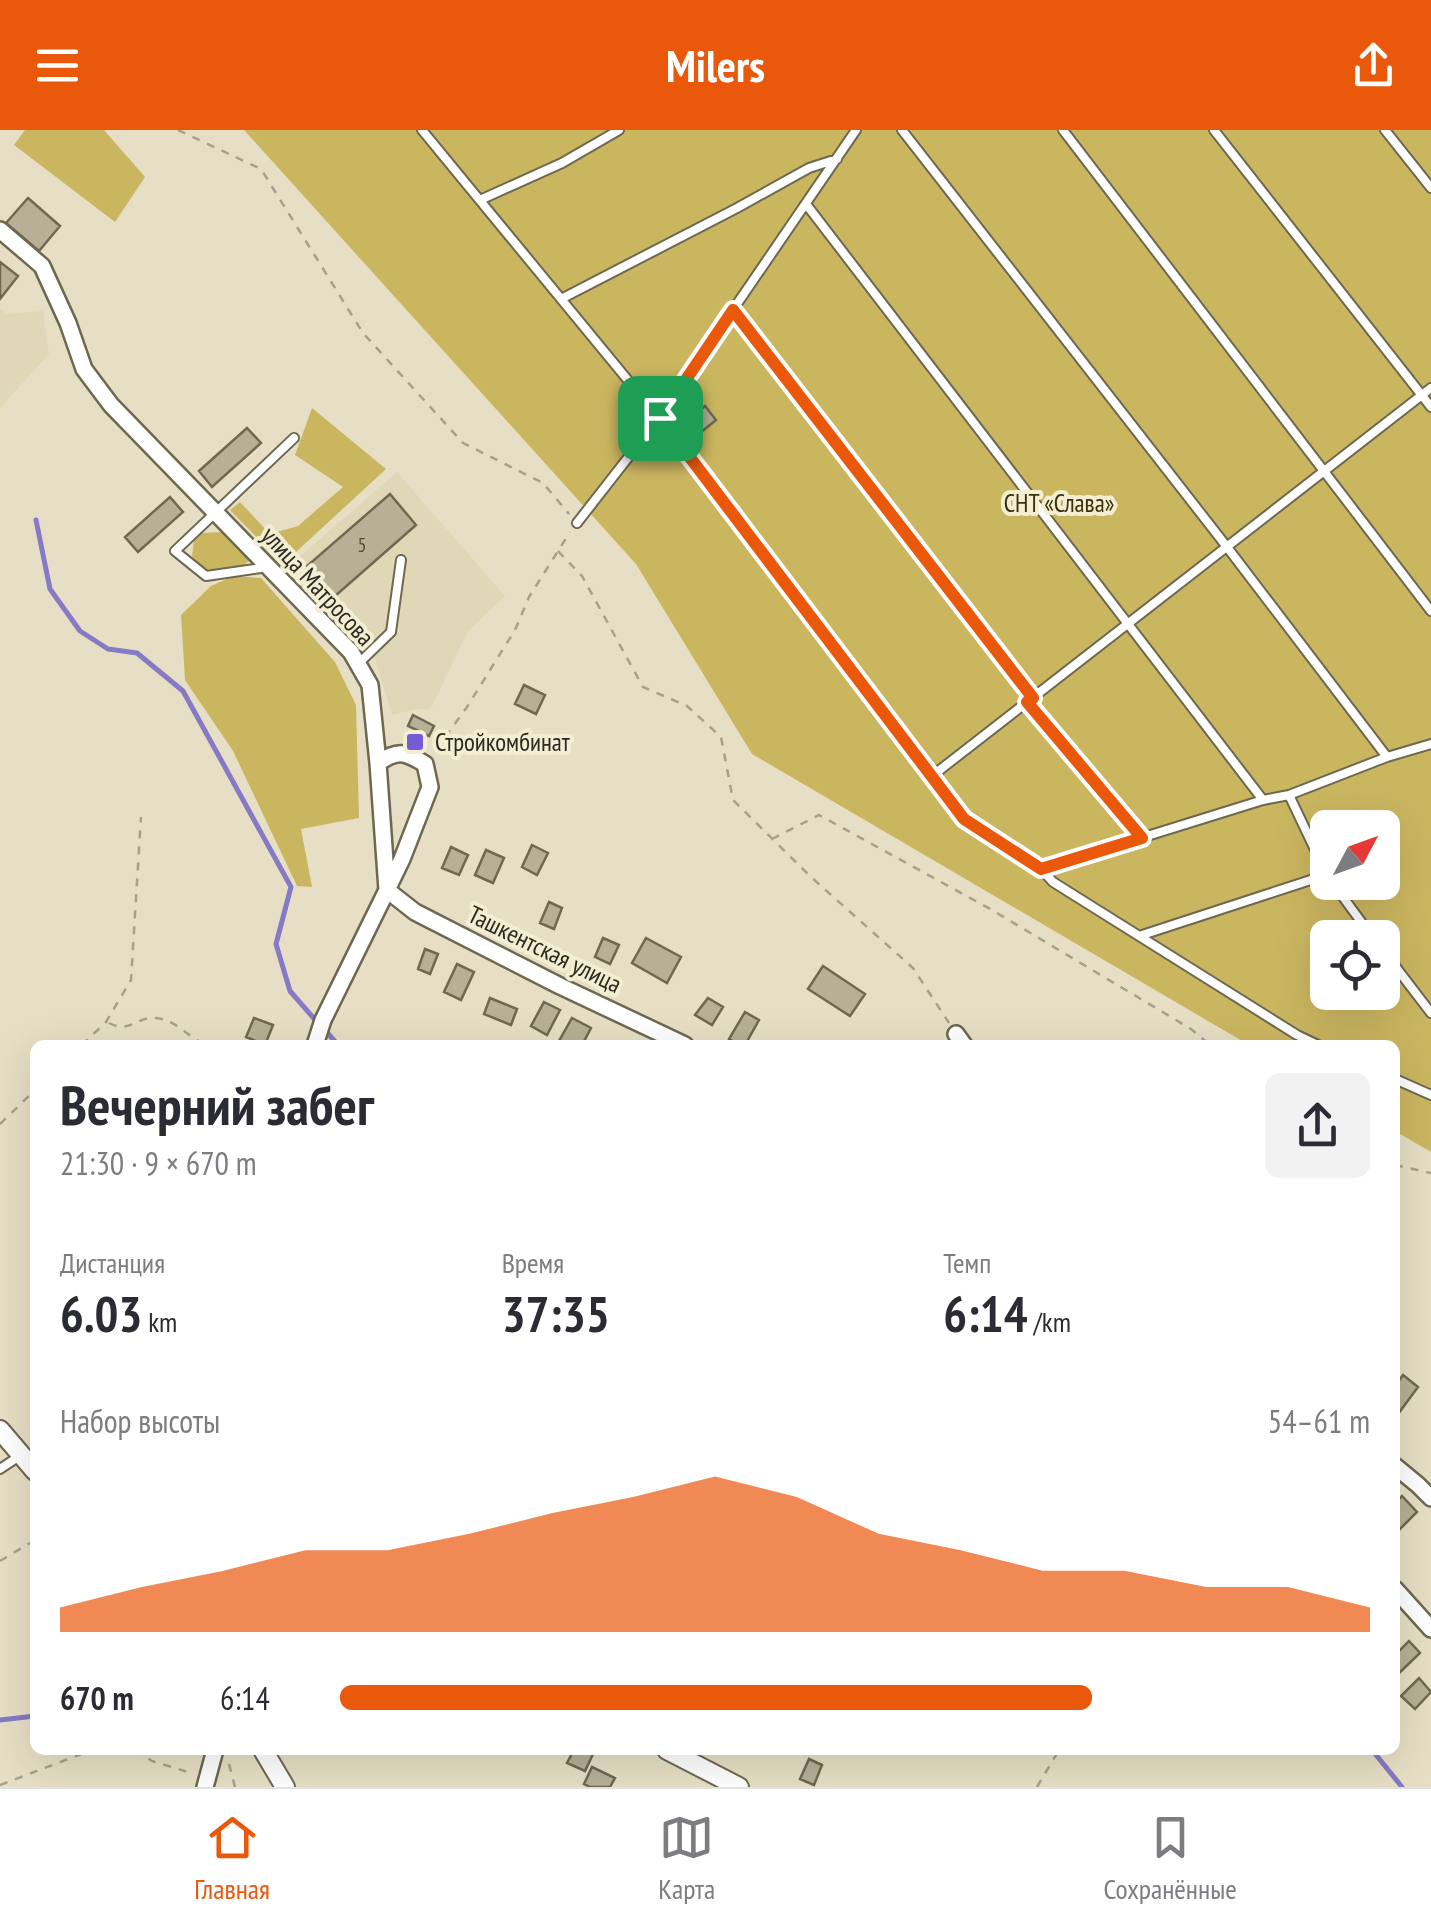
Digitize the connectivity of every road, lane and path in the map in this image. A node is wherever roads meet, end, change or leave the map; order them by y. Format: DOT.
graph roads {
  1 [pos="178,130"];
  2 [pos="422,130"];
  3 [pos="619,130"];
  4 [pos="856,130"];
  5 [pos="902,130"];
  6 [pos="1063,130"];
  7 [pos="1214,130"];
  8 [pos="1384,130"];
  9 [pos="837,158"];
  10 [pos="1431,188"];
  11 [pos="480,200"];
  12 [pos="806,204"];
  13 [pos="0,230"];
  14 [pos="561,299"];
  15 [pos="733,310"];
  16 [pos="1431,388"];
  17 [pos="1422,395"];
  18 [pos="1431,406"];
  19 [pos="660,418"];
  20 [pos="294,438"];
  21 [pos="1323,472"];
  22 [pos="215,513"];
  23 [pos="577,523"];
  24 [pos="1227,547"];
  25 [pos="557,550"];
  26 [pos="402,560"];
  27 [pos="268,567"];
  28 [pos="1431,611"];
  29 [pos="1129,623"];
  30 [pos="358,664"];
  31 [pos="1030,700"];
  32 [pos="1429,745"];
  33 [pos="1387,757"];
  34 [pos="1431,758"];
  35 [pos="378,763"];
  36 [pos="424,764"];
  37 [pos="932,776"];
  38 [pos="1289,795"];
  39 [pos="1263,800"];
  40 [pos="141,817"];
  41 [pos="1142,838"];
  42 [pos="772,839"];
  43 [pos="1310,840"];
  44 [pos="1041,869"];
  45 [pos="1310,884"];
  46 [pos="387,890"];
  47 [pos="1345,900"];
  48 [pos="1360,920"];
  49 [pos="1139,936"];
  50 [pos="1400,974"];
  51 [pos="1431,1014"];
  52 [pos="106,1022"];
  53 [pos="87,1040"];
  54 [pos="195,1040"];
  55 [pos="317,1040"];
  56 [pos="674,1040"];
  57 [pos="960,1040"];
  58 [pos="1204,1040"];
  59 [pos="1308,1040"];
  60 [pos="1400,1081"];
  61 [pos="30,1095"];
  62 [pos="1431,1096"];
  63 [pos="0,1124"];
  64 [pos="1400,1166"];
  65 [pos="1431,1174"];
  66 [pos="0,1430"];
  67 [pos="22,1454"];
  68 [pos="30,1464"];
  69 [pos="0,1469"];
  70 [pos="1400,1470"];
  71 [pos="1431,1498"];
  72 [pos="30,1543"];
  73 [pos="0,1561"];
  74 [pos="1400,1594"];
  75 [pos="1431,1628"];
  76 [pos="79,1755"];
  77 [pos="143,1755"];
  78 [pos="214,1755"];
  79 [pos="226,1755"];
  80 [pos="266,1755"];
  81 [pos="676,1755"];
  82 [pos="1055,1755"];
  83 [pos="206,1782"];
  84 [pos="0,1785"];
  85 [pos="235,1787"];
  86 [pos="285,1787"];
  87 [pos="739,1787"];
  88 [pos="1037,1787"];
  1 -- 23 [label="path"];
  2 -- 11 [label="lane"];
  3 -- 11 [label="lane"];
  4 -- 9 [label="lane"];
  5 -- 24 [label="lane"];
  6 -- 21 [label="lane"];
  7 -- 17 [label="lane"];
  8 -- 10 [label="lane"];
  9 -- 12 [label="lane"];
  9 -- 14 [label="lane"];
  11 -- 14 [label="lane"];
  12 -- 15 [label="lane"];
  12 -- 29 [label="lane"];
  13 -- 22 [label="street, улица Матросова"];
  14 -- 19 [label="lane"];
  15 -- 19 [label="lane"];
  15 -- 31 [label="lane"];
  16 -- 17 [label="lane"];
  17 -- 18 [label="lane"];
  17 -- 21 [label="lane"];
  19 -- 23 [label="lane"];
  19 -- 37 [label="lane"];
  20 -- 22 [label="lane"];
  21 -- 24 [label="lane"];
  21 -- 28 [label="lane"];
  22 -- 27 [label="street, улица Матросова"];
  22 -- 27 [label="lane"];
  23 -- 25 [label="path"];
  24 -- 29 [label="lane"];
  24 -- 33 [label="lane"];
  25 -- 36 [label="path"];
  25 -- 42 [label="path"];
  26 -- 30 [label="lane"];
  27 -- 30 [label="street, улица Матросова"];
  29 -- 31 [label="lane"];
  29 -- 39 [label="lane"];
  30 -- 35 [label="street, улица Матросова"];
  31 -- 37 [label="lane"];
  31 -- 41 [label="lane"];
  32 -- 33 [label="lane"];
  32 -- 34 [label="lane"];
  33 -- 38 [label="lane"];
  35 -- 36 [label="street"];
  35 -- 46 [label="street, улица Матросова"];
  36 -- 46 [label="street"];
  37 -- 44 [label="lane"];
  38 -- 39 [label="lane"];
  38 -- 43 [label="lane"];
  39 -- 41 [label="lane"];
  40 -- 52 [label="path"];
  41 -- 44 [label="lane"];
  42 -- 57 [label="path"];
  42 -- 58 [label="path"];
  44 -- 49 [label="lane"];
  45 -- 49 [label="lane"];
  46 -- 55 [label="street"];
  46 -- 56 [label="street, Ташкентская улица"];
  47 -- 48 [label="lane"];
  49 -- 59 [label="lane"];
  50 -- 51 [label="lane"];
  52 -- 53 [label="path"];
  52 -- 54 [label="path"];
  60 -- 62 [label="lane"];
  61 -- 63 [label="path"];
  64 -- 65 [label="path"];
  66 -- 67 [label="street"];
  67 -- 68 [label="street"];
  67 -- 69 [label="lane"];
  70 -- 71 [label="street"];
  72 -- 73 [label="path"];
  74 -- 75 [label="street"];
  76 -- 84 [label="path"];
  77 -- 83 [label="path"];
  78 -- 83 [label="street"];
  79 -- 85 [label="path"];
  80 -- 86 [label="street"];
  81 -- 87 [label="street"];
  82 -- 88 [label="path"];
}
